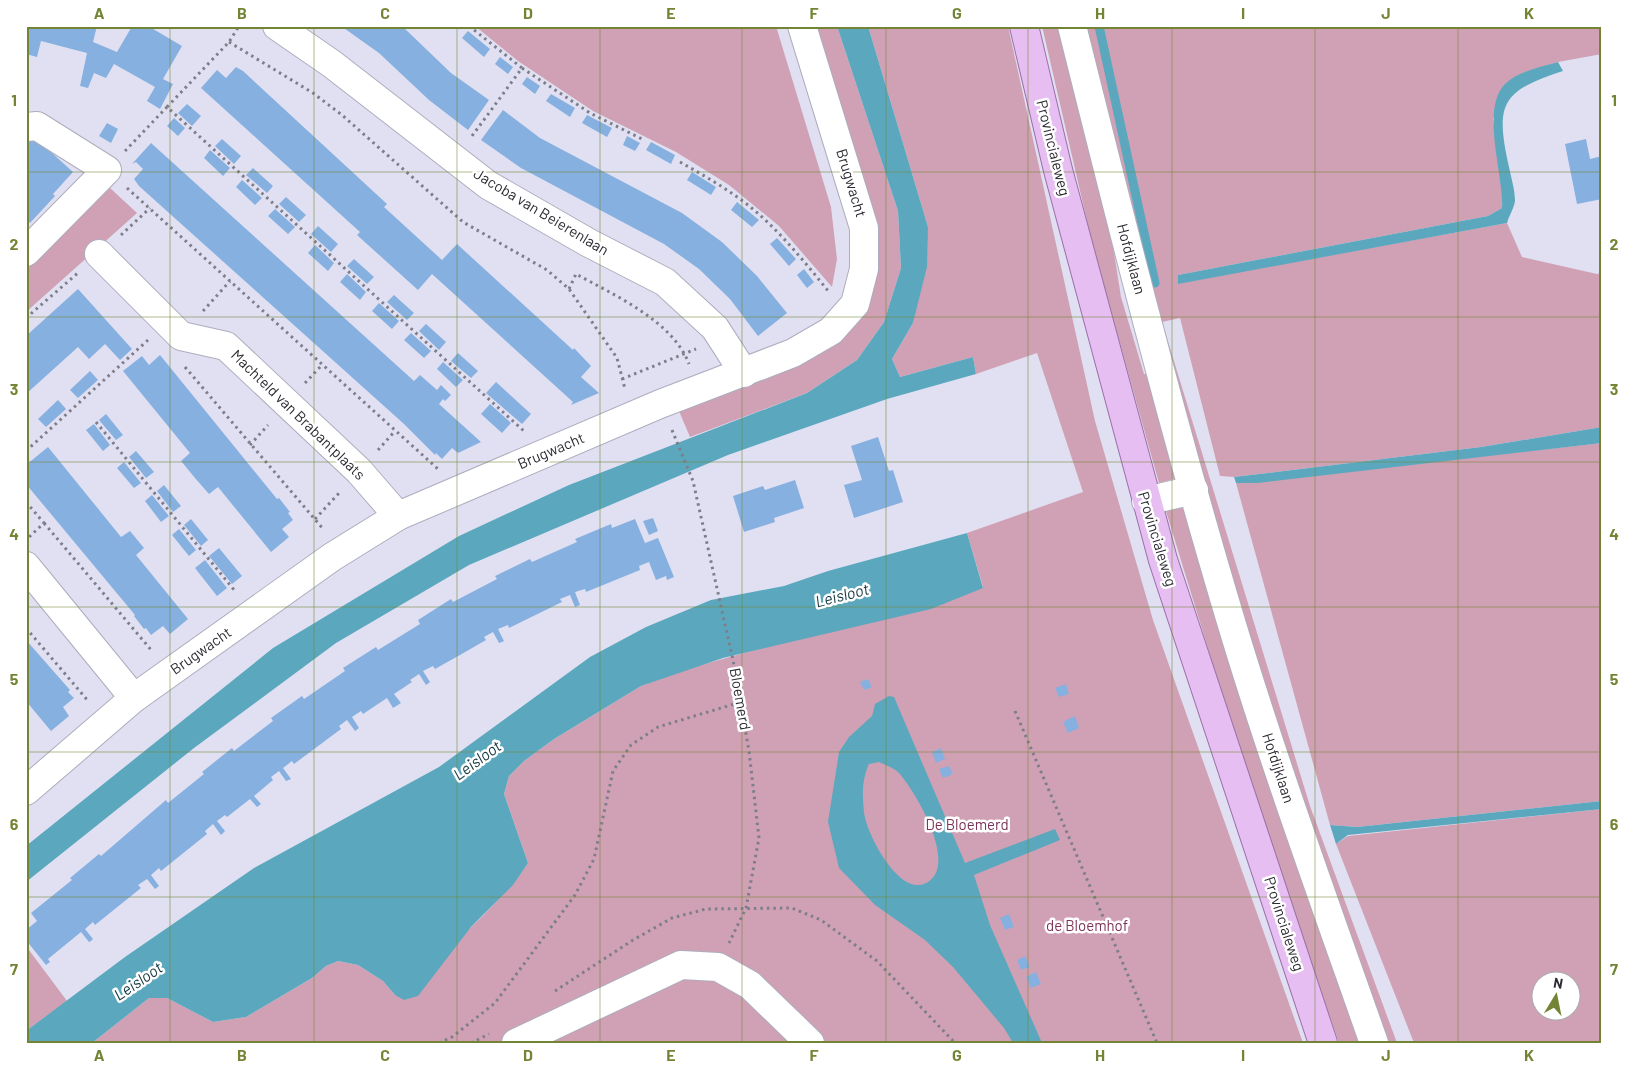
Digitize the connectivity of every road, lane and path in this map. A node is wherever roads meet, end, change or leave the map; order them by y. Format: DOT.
graph roads {
  1 [pos="239,26"];
  2 [pos="277,26"];
  3 [pos="469,26"];
  4 [pos="802,26"];
  5 [pos="1024,26"];
  6 [pos="1072,26"];
  7 [pos="229,42"];
  8 [pos="522,68"];
  9 [pos="167,107"];
  10 [pos="26,127"];
  11 [pos="644,140"];
  12 [pos="455,159"];
  13 [pos="680,162"];
  14 [pos="107,170"];
  15 [pos="150,208"];
  16 [pos="26,252"];
  17 [pos="99,254"];
  18 [pos="230,281"];
  19 [pos="569,289"];
  20 [pos="846,314"];
  21 [pos="26,318"];
  22 [pos="175,328"];
  23 [pos="721,338"];
  24 [pos="685,353"];
  25 [pos="744,373"];
  26 [pos="622,379"];
  27 [pos="699,390"];
  28 [pos="632,416"];
  29 [pos="96,422"];
  30 [pos="672,430"];
  31 [pos="26,451"];
  32 [pos="548,453"];
  33 [pos="461,490"];
  34 [pos="1194,490"];
  35 [pos="1146,501"];
  36 [pos="26,502"];
  37 [pos="398,516"];
  38 [pos="44,523"];
  39 [pos="26,539"];
  40 [pos="341,552"];
  41 [pos="26,566"];
  42 [pos="253,614"];
  43 [pos="26,628"];
  44 [pos="171,672"];
  45 [pos="134,698"];
  46 [pos="741,702"];
  47 [pos="1015,711"];
  48 [pos="106,722"];
  49 [pos="26,791"];
  50 [pos="718,967"];
  51 [pos="439,1043"];
  52 [pos="516,1043"];
  53 [pos="810,1043"];
  54 [pos="1157,1043"];
  55 [pos="1323,1043"];
  56 [pos="1374,1043"];
  1 -- 7 [label="path"];
  2 -- 12 [label="street, Jacoba van Beierenlaan"];
  3 -- 8 [label="path"];
  4 -- 20 [label="street, Brugwacht"];
  5 -- 35 [label="main road, Provincialeweg"];
  6 -- 34 [label="street, Hofdijklaan"];
  7 -- 9 [label="path"];
  7 -- 19 [label="path"];
  8 -- 11 [label="path"];
  8 -- 12 [label="path"];
  9 -- 14 [label="path"];
  9 -- 32 [label="path"];
  10 -- 14 [label="street"];
  12 -- 23 [label="street, Jacoba van Beierenlaan"];
  13 -- 20 [label="path"];
  14 -- 15 [label="path"];
  14 -- 16 [label="street"];
  15 -- 17 [label="path"];
  15 -- 18 [label="path"];
  17 -- 21 [label="path"];
  17 -- 22 [label="street"];
  18 -- 22 [label="path"];
  18 -- 33 [label="path"];
  19 -- 24 [label="path"];
  19 -- 26 [label="path"];
  20 -- 25 [label="street, Brugwacht"];
  22 -- 31 [label="path"];
  22 -- 37 [label="street, Machteld van Brabantplaats"];
  22 -- 40 [label="path"];
  23 -- 24 [label="path"];
  23 -- 25 [label="street, Jacoba van Beierenlaan"];
  24 -- 26 [label="path"];
  24 -- 27 [label="path"];
  25 -- 27 [label="street, Brugwacht"];
  26 -- 28 [label="path"];
  27 -- 28 [label="street, Brugwacht"];
  28 -- 32 [label="street, Brugwacht"];
  29 -- 42 [label="path"];
  30 -- 46 [label="path, Bloemerd"];
  32 -- 33 [label="street, Brugwacht"];
  33 -- 37 [label="street, Brugwacht"];
  34 -- 35 [label="street"];
  34 -- 56 [label="street, Hofdijklaan"];
  35 -- 55 [label="main road, Provincialeweg"];
  36 -- 38 [label="path"];
  37 -- 40 [label="street, Brugwacht"];
  38 -- 39 [label="path"];
  38 -- 44 [label="path"];
  40 -- 42 [label="street, Brugwacht"];
  41 -- 45 [label="street"];
  42 -- 44 [label="street, Brugwacht"];
  43 -- 48 [label="path"];
  44 -- 45 [label="street, Brugwacht"];
  45 -- 48 [label="street, Brugwacht"];
  46 -- 50 [label="path, Bloemerd"];
  46 -- 51 [label="path"];
  47 -- 54 [label="path"];
  48 -- 49 [label="street, Brugwacht"];
  50 -- 52 [label="street"];
  50 -- 53 [label="street"];
}
